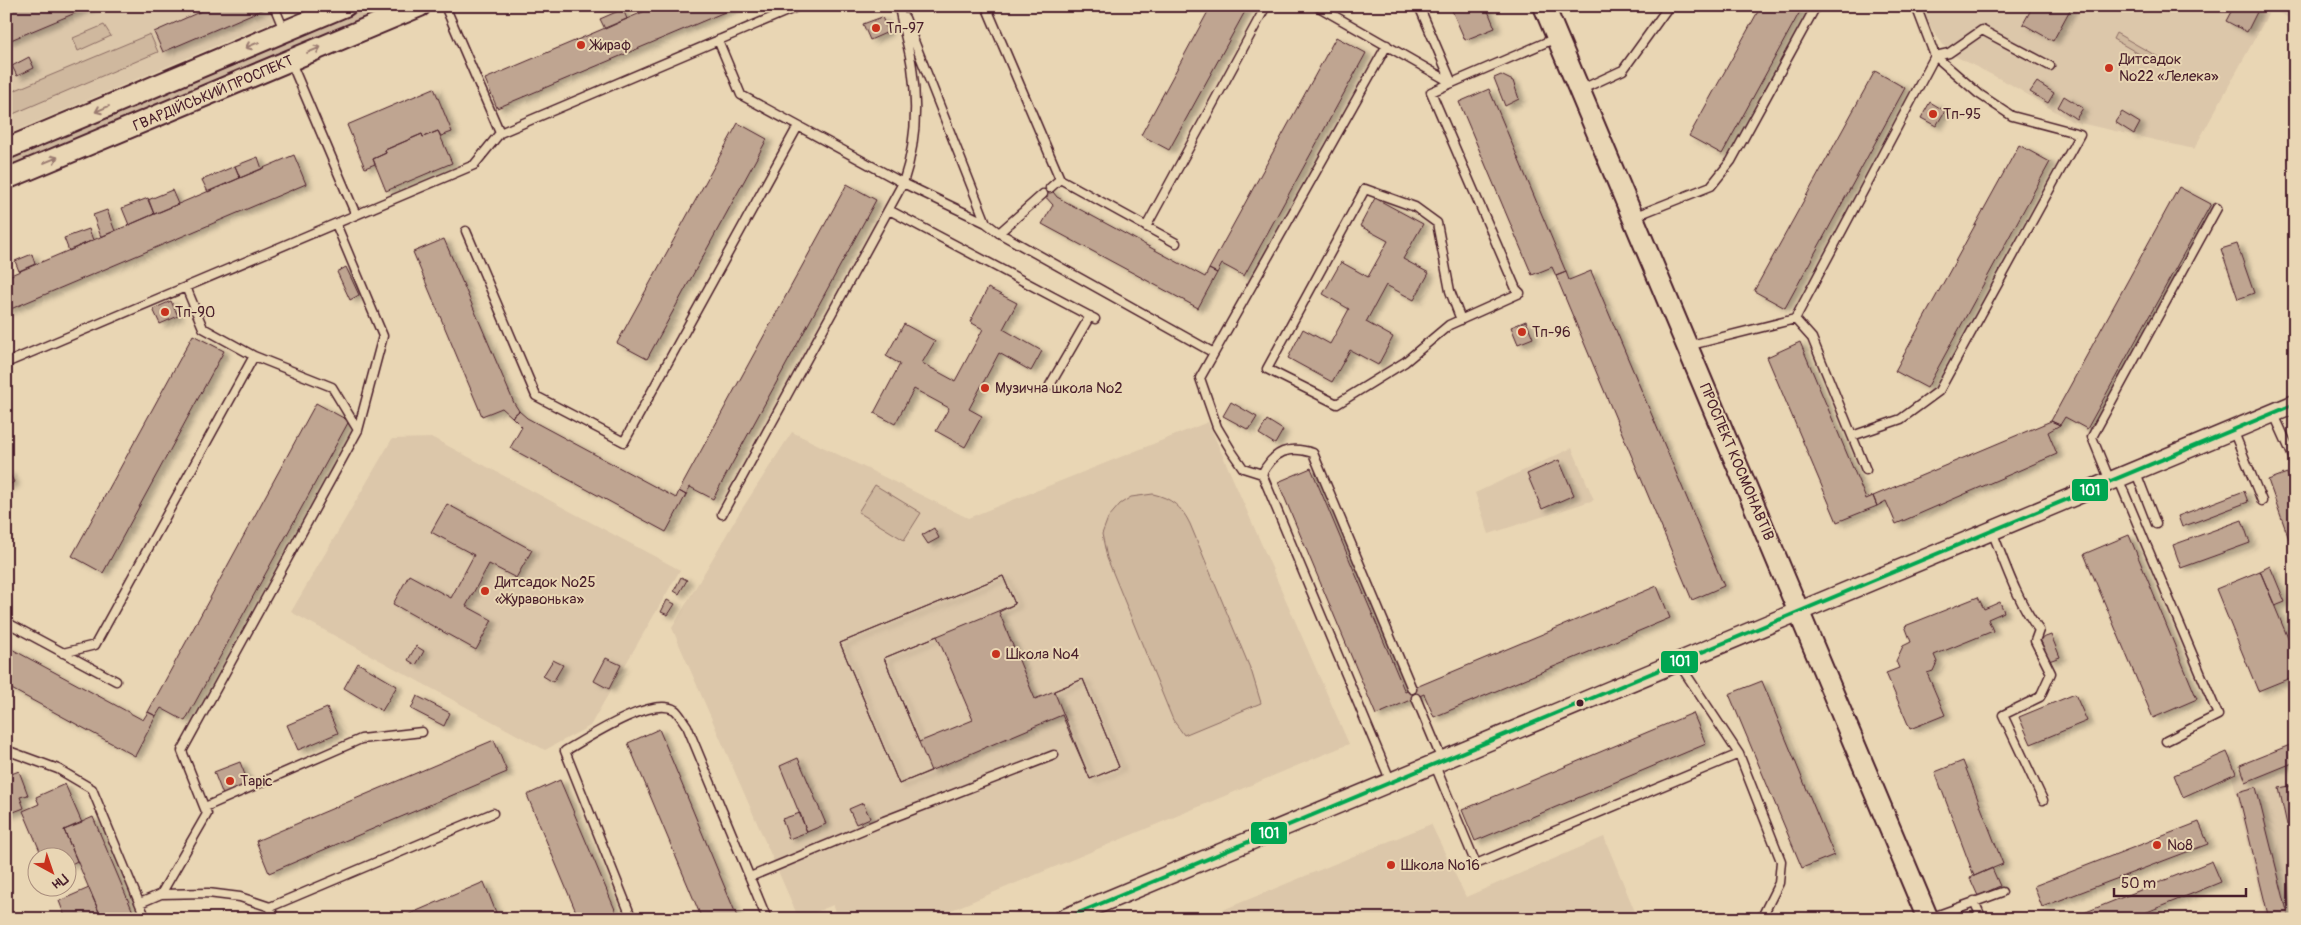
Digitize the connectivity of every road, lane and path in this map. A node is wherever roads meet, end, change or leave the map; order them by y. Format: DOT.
graph roads {
  1 [pos="274,6"];
  2 [pos="345,6"];
  3 [pos="420,6"];
  4 [pos="445,6"];
  5 [pos="799,6"];
  6 [pos="900,6"];
  7 [pos="986,6"];
  8 [pos="1266,6"];
  9 [pos="1317,6"];
  10 [pos="1419,6"];
  11 [pos="1544,6"];
  12 [pos="1669,6"];
  13 [pos="1816,6"];
  14 [pos="1916,6"];
  15 [pos="285,32"];
  16 [pos="1558,38"];
  17 [pos="718,40"];
  18 [pos="1387,46"];
  19 [pos="1935,56"];
  20 [pos="290,60"];
  21 [pos="2050,66"];
  22 [pos="1452,82"];
  23 [pos="1580,90"];
  24 [pos="798,126"];
  25 [pos="500,133"];
  26 [pos="6,149"];
  27 [pos="6,179"];
  28 [pos="1060,179"];
  29 [pos="904,183"];
  30 [pos="1050,188"];
  31 [pos="1043,194"];
  32 [pos="2218,208"];
  33 [pos="889,210"];
  34 [pos="356,215"];
  35 [pos="1633,217"];
  36 [pos="986,223"];
  37 [pos="336,224"];
  38 [pos="1146,226"];
  39 [pos="466,231"];
  40 [pos="999,233"];
  41 [pos="1176,243"];
  42 [pos="186,287"];
  43 [pos="1794,319"];
  44 [pos="1461,320"];
  45 [pos="1687,346"];
  46 [pos="1214,353"];
  47 [pos="254,356"];
  48 [pos="6,363"];
  49 [pos="1050,385"];
  50 [pos="2295,404"];
  51 [pos="2273,412"];
  52 [pos="358,430"];
  53 [pos="2233,430"];
  54 [pos="1852,436"];
  55 [pos="2295,460"];
  56 [pos="1866,470"];
  57 [pos="2135,470"];
  58 [pos="1262,474"];
  59 [pos="2114,479"];
  60 [pos="2262,501"];
  61 [pos="722,514"];
  62 [pos="2156,524"];
  63 [pos="1992,530"];
  64 [pos="1799,610"];
  65 [pos="6,622"];
  66 [pos="64,653"];
  67 [pos="1678,661"];
  68 [pos="116,682"];
  69 [pos="1412,689"];
  70 [pos="1416,698"];
  71 [pos="422,732"];
  72 [pos="2166,741"];
  73 [pos="6,750"];
  74 [pos="1739,754"];
  75 [pos="1054,755"];
  76 [pos="1438,762"];
  77 [pos="1391,782"];
  78 [pos="2042,800"];
  79 [pos="205,808"];
  80 [pos="493,813"];
  81 [pos="750,877"];
  82 [pos="2002,892"];
  83 [pos="161,894"];
  84 [pos="1974,901"];
  85 [pos="140,903"];
  86 [pos="270,907"];
  87 [pos="146,919"];
  88 [pos="275,919"];
  89 [pos="632,919"];
  90 [pos="768,919"];
  91 [pos="1064,919"];
  92 [pos="1761,919"];
  93 [pos="1928,919"];
  94 [pos="1982,919"];
  1 -- 15 [label="lane"];
  2 -- 15 [label="main road, ГВАРДІЙСЬКИЙ ПРОСПЕКТ"];
  20 -- 3 [label="main road, ГВАРДІЙСЬКИЙ ПРОСПЕКТ, one-way"];
  4 -- 25 [label="lane"];
  5 -- 17 [label="lane"];
  6 -- 29 [label="lane"];
  6 -- 36 [label="lane"];
  7 -- 28 [label="lane"];
  8 -- 38 [label="lane"];
  9 -- 18 [label="lane"];
  10 -- 22 [label="lane"];
  11 -- 16 [label="main road, ПРОСПЕКТ КОСМОНАВТІВ"];
  12 -- 23 [label="lane"];
  13 -- 35 [label="lane"];
  14 -- 19 [label="lane"];
  15 -- 26 [label="main road, ГВАРДІЙСЬКИЙ ПРОСПЕКТ, one-way"];
  16 -- 22 [label="lane"];
  16 -- 23 [label="main road, ПРОСПЕКТ КОСМОНАВТІВ"];
  17 -- 24 [label="lane"];
  17 -- 25 [label="lane"];
  18 -- 22 [label="lane"];
  18 -- 46 [label="lane"];
  19 -- 21 [label="lane"];
  19 -- 43 [label="lane"];
  19 -- 54 [label="lane"];
  27 -- 20 [label="main road, ГВАРДІЙСЬКИЙ ПРОСПЕКТ, one-way"];
  20 -- 34 [label="lane"];
  22 -- 44 [label="lane"];
  23 -- 35 [label="main road, ПРОСПЕКТ КОСМОНАВТІВ"];
  24 -- 29 [label="lane"];
  24 -- 39 [label="lane"];
  25 -- 34 [label="lane"];
  28 -- 30 [label="lane"];
  28 -- 38 [label="lane"];
  29 -- 33 [label="lane"];
  29 -- 36 [label="lane"];
  31 -- 40 [label="lane"];
  32 -- 59 [label="lane"];
  33 -- 49 [label="lane"];
  33 -- 61 [label="lane"];
  34 -- 37 [label="lane"];
  35 -- 45 [label="main road, ПРОСПЕКТ КОСМОНАВТІВ"];
  36 -- 40 [label="lane"];
  37 -- 42 [label="lane"];
  37 -- 52 [label="lane"];
  38 -- 41 [label="lane"];
  40 -- 46 [label="lane"];
  42 -- 47 [label="lane"];
  42 -- 48 [label="lane"];
  43 -- 45 [label="lane"];
  43 -- 54 [label="lane"];
  44 -- 44 [label="lane"];
  45 -- 64 [label="main road, ПРОСПЕКТ КОСМОНАВТІВ"];
  46 -- 58 [label="lane"];
  47 -- 52 [label="lane"];
  47 -- 66 [label="lane"];
  50 -- 51 [label="street"];
  51 -- 53 [label="street"];
  51 -- 55 [label="lane"];
  52 -- 79 [label="lane"];
  53 -- 57 [label="street"];
  53 -- 60 [label="lane"];
  54 -- 56 [label="lane"];
  57 -- 59 [label="street"];
  57 -- 62 [label="lane"];
  58 -- 69 [label="lane"];
  58 -- 77 [label="lane"];
  59 -- 63 [label="street"];
  59 -- 72 [label="lane"];
  63 -- 64 [label="street"];
  63 -- 78 [label="lane"];
  64 -- 67 [label="street"];
  64 -- 93 [label="main road, ПРОСПЕКТ КОСМОНАВТІВ"];
  65 -- 66 [label="lane"];
  66 -- 68 [label="lane"];
  67 -- 74 [label="lane"];
  67 -- 76 [label="street"];
  70 -- 76 [label="lane"];
  71 -- 79 [label="lane"];
  73 -- 85 [label="lane"];
  74 -- 76 [label="lane"];
  74 -- 92 [label="lane"];
  75 -- 81 [label="lane"];
  76 -- 77 [label="street"];
  77 -- 91 [label="street"];
  79 -- 83 [label="lane"];
  80 -- 86 [label="lane"];
  81 -- 89 [label="lane"];
  81 -- 90 [label="lane"];
  82 -- 84 [label="lane"];
  83 -- 85 [label="lane"];
  83 -- 86 [label="lane"];
  84 -- 93 [label="lane"];
  84 -- 94 [label="lane"];
  85 -- 87 [label="lane"];
  86 -- 88 [label="lane"];
}
